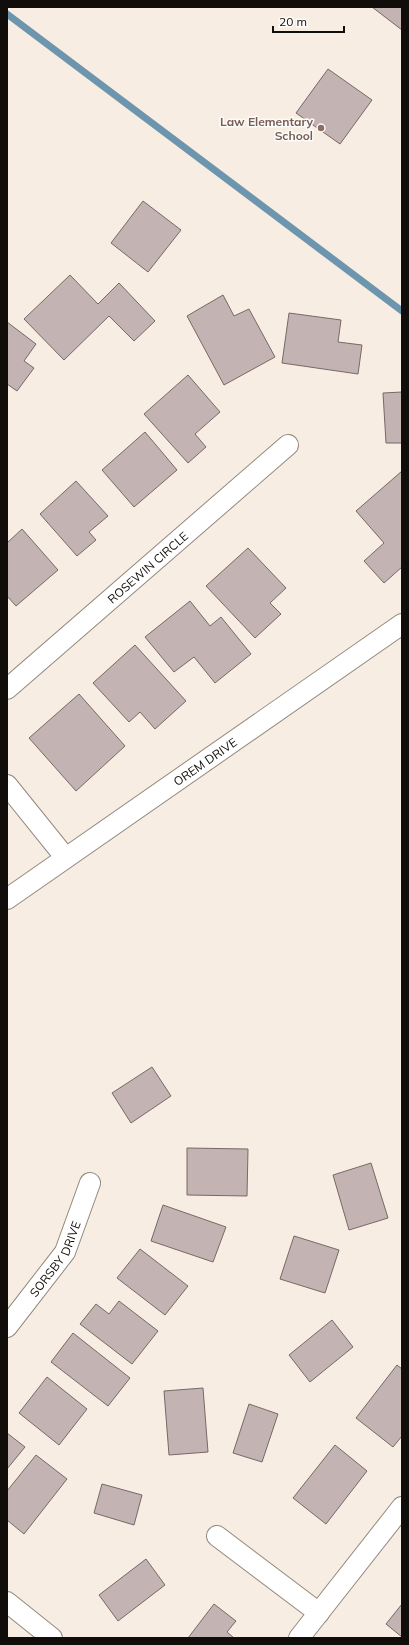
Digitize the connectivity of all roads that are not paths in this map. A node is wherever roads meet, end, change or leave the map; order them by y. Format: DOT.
graph roads {
  1 [pos="288,446"];
  2 [pos="402,624"];
  3 [pos="7,690"];
  4 [pos="7,785"];
  5 [pos="65,857"];
  6 [pos="7,899"];
  7 [pos="90,1182"];
  8 [pos="7,1327"];
  9 [pos="402,1507"];
  10 [pos="217,1536"];
  11 [pos="7,1602"];
  12 [pos="318,1613"];
  13 [pos="52,1638"];
  14 [pos="299,1638"];
  1 -- 3 [label="street, ROSEWIN CIRCLE"];
  2 -- 5 [label="street, OREM DRIVE"];
  4 -- 5 [label="street"];
  5 -- 6 [label="street, OREM DRIVE"];
  7 -- 8 [label="street, SORSBY DRIVE"];
  9 -- 12 [label="street"];
  10 -- 12 [label="street"];
  11 -- 13 [label="street"];
  12 -- 14 [label="street"];
}
